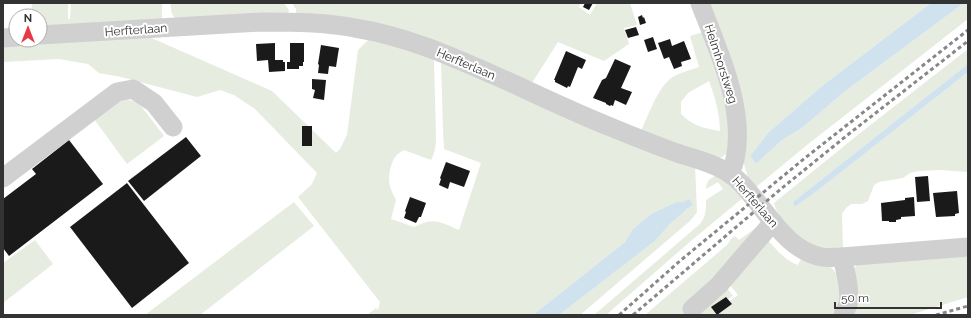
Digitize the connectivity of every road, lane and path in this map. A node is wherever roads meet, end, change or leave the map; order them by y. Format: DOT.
graph roads {
  1 [pos="700,3"];
  2 [pos="48,35"];
  3 [pos="173,127"];
  4 [pos="730,174"];
  5 [pos="3,178"];
  6 [pos="773,222"];
  7 [pos="968,246"];
  8 [pos="842,257"];
  9 [pos="692,309"];
  10 [pos="843,315"];
  1 -- 4 [label="street, Helmhorstweg"];
  2 -- 4 [label="street, Herfterlaan"];
  3 -- 5 [label="street"];
  4 -- 6 [label="street, Herfterlaan"];
  6 -- 8 [label="street, Herfterlaan"];
  6 -- 9 [label="street"];
  7 -- 8 [label="street, Herfterlaan"];
  8 -- 10 [label="street"];
}
